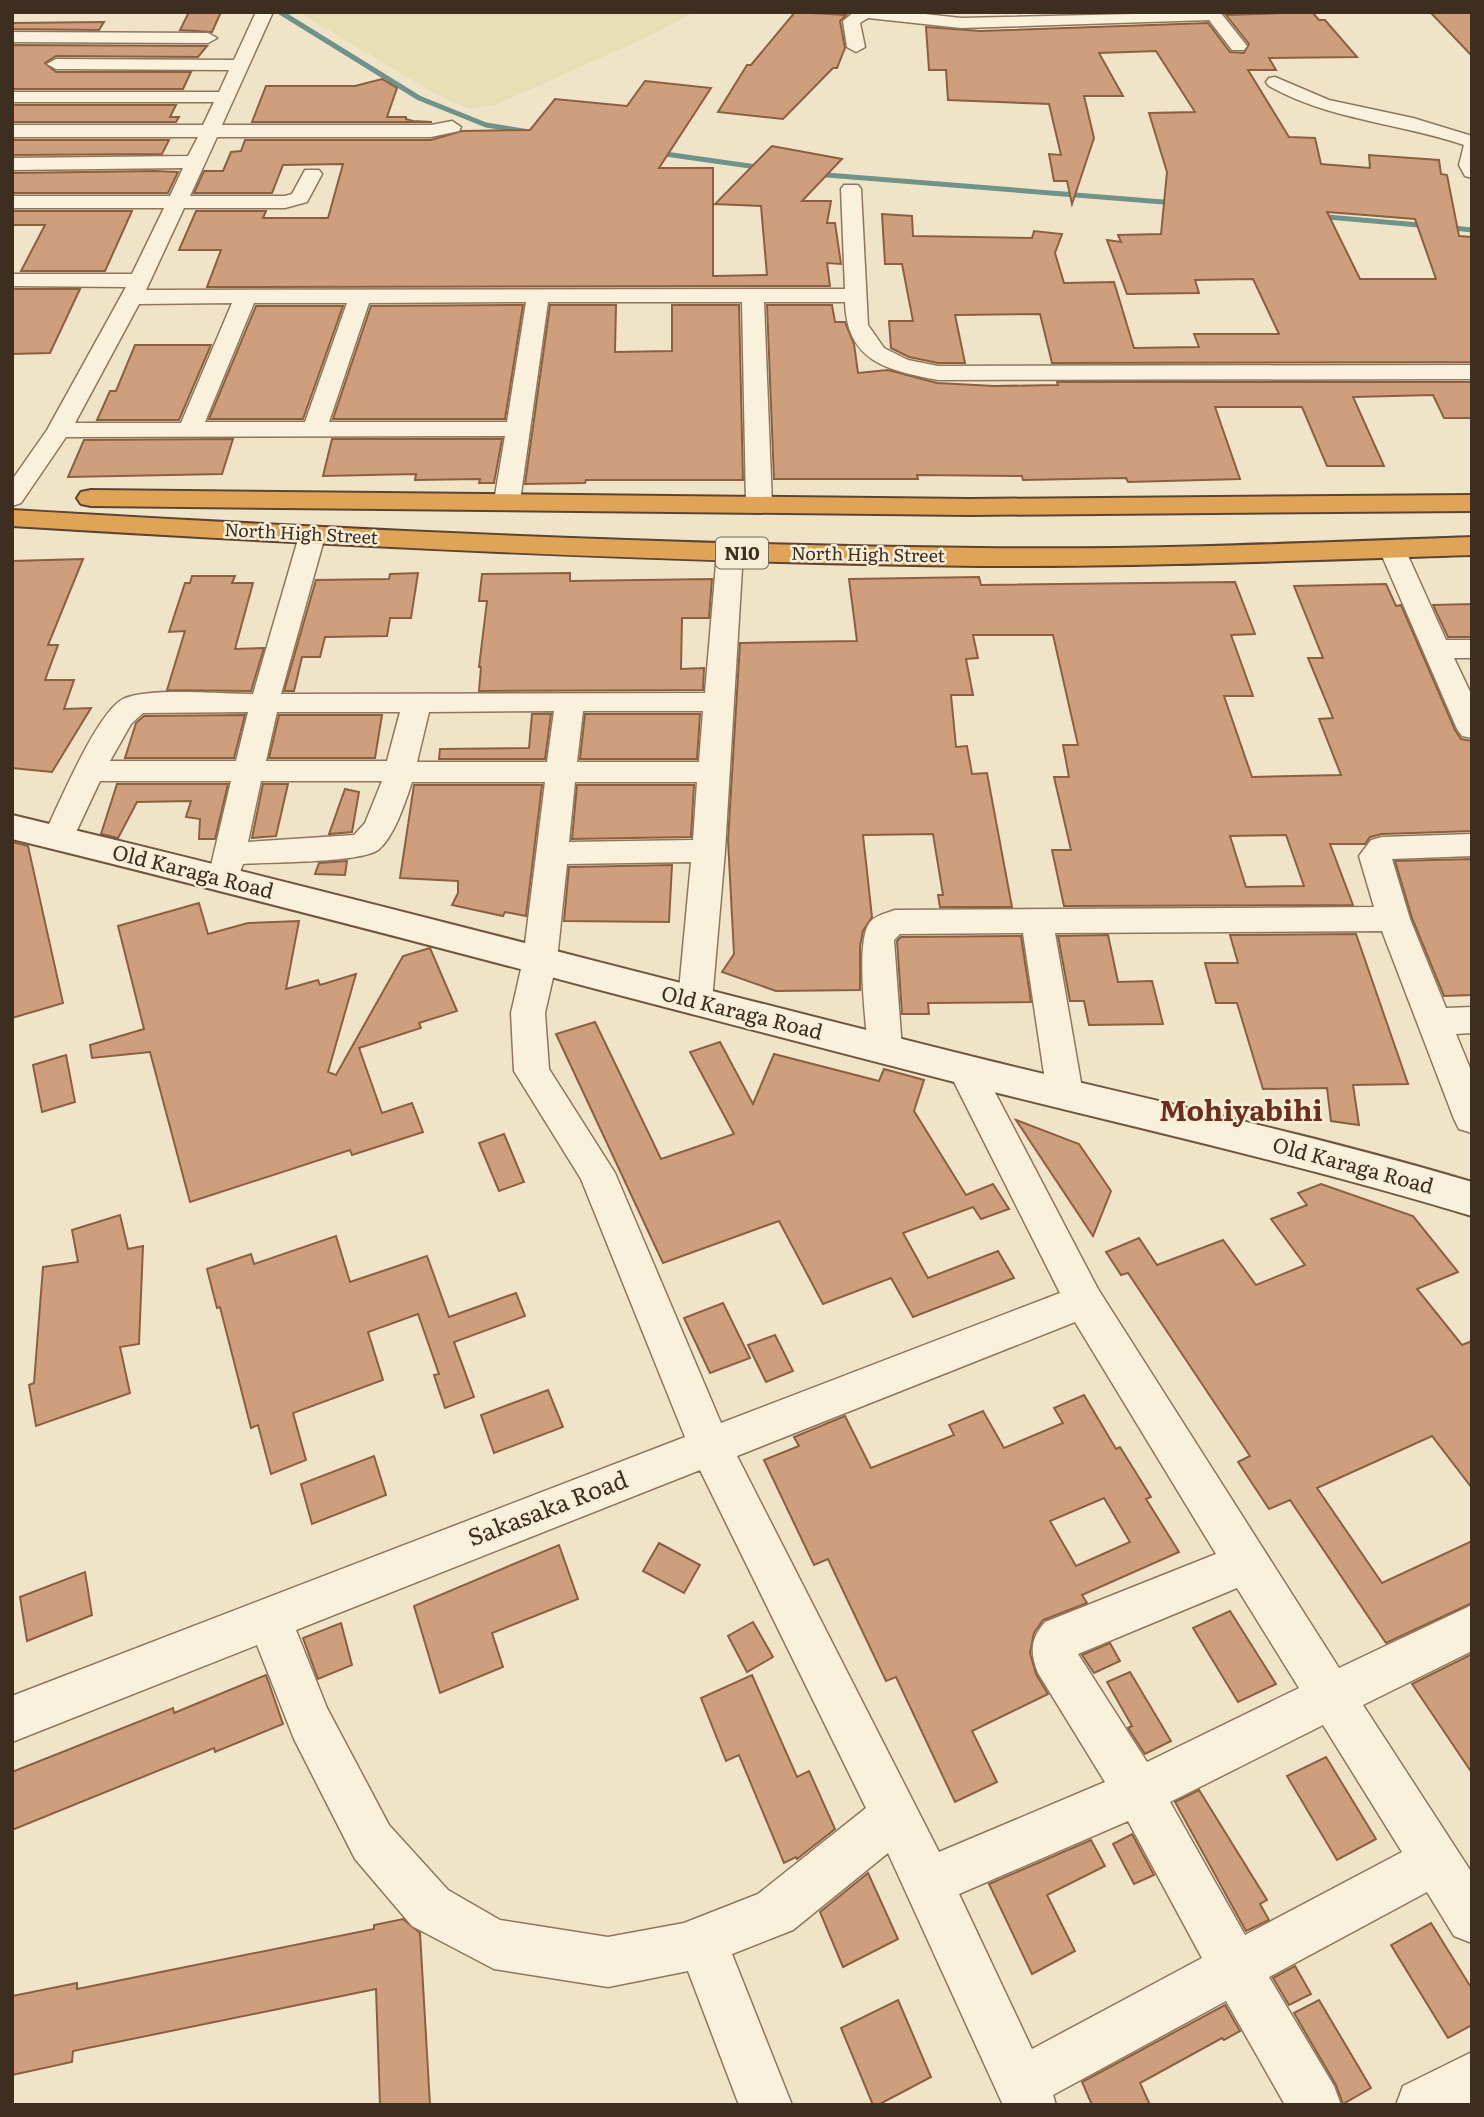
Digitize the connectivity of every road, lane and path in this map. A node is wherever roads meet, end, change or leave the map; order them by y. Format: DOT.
graph roads {
  1 [pos="265,12"];
  2 [pos="867,13"];
  3 [pos="1212,14"];
  4 [pos="77,20"];
  5 [pos="12,37"];
  6 [pos="63,37"];
  7 [pos="208,38"];
  8 [pos="1238,46"];
  9 [pos="856,47"];
  10 [pos="56,64"];
  11 [pos="241,65"];
  12 [pos="1275,82"];
  13 [pos="12,97"];
  14 [pos="225,97"];
  15 [pos="452,127"];
  16 [pos="210,130"];
  17 [pos="12,131"];
  18 [pos="1472,142"];
  19 [pos="1472,147"];
  20 [pos="196,162"];
  21 [pos="12,164"];
  22 [pos="1472,172"];
  23 [pos="313,174"];
  24 [pos="851,189"];
  25 [pos="12,202"];
  26 [pos="178,202"];
  27 [pos="12,280"];
  28 [pos="136,289"];
  29 [pos="855,295"];
  30 [pos="360,296"];
  31 [pos="538,296"];
  32 [pos="753,296"];
  33 [pos="246,297"];
  34 [pos="1472,372"];
  35 [pos="190,429"];
  36 [pos="315,429"];
  37 [pos="519,429"];
  38 [pos="59,430"];
  39 [pos="12,498"];
  40 [pos="507,501"];
  41 [pos="1472,503"];
  42 [pos="759,504"];
  43 [pos="1147,506"];
  44 [pos="971,507"];
  45 [pos="12,518"];
  46 [pos="312,536"];
  47 [pos="1472,545"];
  48 [pos="1392,549"];
  49 [pos="730,552"];
  50 [pos="1166,556"];
  51 [pos="982,557"];
  52 [pos="1436,649"];
  53 [pos="1472,649"];
  54 [pos="717,702"];
  55 [pos="416,703"];
  56 [pos="569,703"];
  57 [pos="264,704"];
  58 [pos="1472,729"];
  59 [pos="90,771"];
  60 [pos="563,771"];
  61 [pos="400,772"];
  62 [pos="712,772"];
  63 [pos="247,773"];
  64 [pos="12,827"];
  65 [pos="58,839"];
  66 [pos="1472,845"];
  67 [pos="709,851"];
  68 [pos="552,853"];
  69 [pos="227,866"];
  70 [pos="1394,919"];
  71 [pos="1037,921"];
  72 [pos="540,960"];
  73 [pos="695,1001"];
  74 [pos="1472,1020"];
  75 [pos="1435,1021"];
  76 [pos="885,1049"];
  77 [pos="966,1070"];
  78 [pos="1065,1094"];
  79 [pos="1472,1119"];
  80 [pos="1472,1199"];
  81 [pos="1084,1301"];
  82 [pos="710,1446"];
  83 [pos="1246,1563"];
  84 [pos="269,1618"];
  85 [pos="1472,1627"];
  86 [pos="1331,1697"];
  87 [pos="12,1719"];
  88 [pos="1138,1792"];
  89 [pos="895,1816"];
  90 [pos="1434,1861"];
  91 [pos="928,1882"];
  92 [pos="1472,1918"];
  93 [pos="702,1941"];
  94 [pos="1235,1968"];
  95 [pos="1472,2078"];
  96 [pos="1025,2094"];
  97 [pos="766,2105"];
  98 [pos="1315,2105"];
  99 [pos="1422,2105"];
  1 -- 11 [label="street"];
  2 -- 3 [label="street"];
  2 -- 9 [label="street"];
  3 -- 8 [label="street"];
  4 -- 6 [label="street"];
  5 -- 6 [label="street"];
  6 -- 7 [label="street"];
  10 -- 11 [label="street"];
  11 -- 14 [label="street"];
  12 -- 18 [label="street"];
  13 -- 14 [label="street"];
  14 -- 16 [label="street"];
  15 -- 16 [label="street"];
  16 -- 17 [label="street"];
  16 -- 20 [label="street"];
  19 -- 22 [label="street"];
  20 -- 21 [label="street"];
  20 -- 26 [label="street"];
  23 -- 26 [label="street"];
  24 -- 29 [label="street"];
  25 -- 26 [label="street"];
  26 -- 28 [label="street"];
  27 -- 28 [label="street"];
  28 -- 33 [label="street"];
  28 -- 38 [label="street"];
  29 -- 32 [label="street"];
  29 -- 34 [label="street"];
  30 -- 31 [label="street"];
  30 -- 33 [label="street"];
  30 -- 36 [label="street"];
  31 -- 32 [label="street"];
  31 -- 37 [label="street"];
  32 -- 42 [label="street"];
  33 -- 35 [label="street"];
  35 -- 36 [label="street"];
  35 -- 38 [label="street"];
  36 -- 37 [label="street"];
  37 -- 40 [label="street"];
  38 -- 39 [label="street"];
  39 -- 40 [label="highway, North High Street"];
  40 -- 42 [label="highway, North High Street"];
  41 -- 43 [label="highway, North High Street"];
  42 -- 44 [label="highway, North High Street"];
  43 -- 44 [label="highway, North High Street"];
  43 -- 50 [label="highway"];
  44 -- 51 [label="highway"];
  45 -- 46 [label="highway, North High Street / N10"];
  46 -- 49 [label="highway, North High Street / N10"];
  46 -- 57 [label="street"];
  47 -- 48 [label="highway, North High Street / N10"];
  48 -- 50 [label="highway, North High Street / N10"];
  48 -- 52 [label="street"];
  49 -- 51 [label="highway, North High Street / N10"];
  49 -- 54 [label="street"];
  50 -- 51 [label="highway, North High Street / N10"];
  52 -- 53 [label="street"];
  52 -- 58 [label="street"];
  54 -- 56 [label="street"];
  54 -- 62 [label="street"];
  55 -- 56 [label="street"];
  55 -- 57 [label="street"];
  55 -- 61 [label="street"];
  56 -- 60 [label="street"];
  57 -- 59 [label="street"];
  57 -- 63 [label="street"];
  59 -- 63 [label="street"];
  59 -- 65 [label="street"];
  60 -- 61 [label="street"];
  60 -- 62 [label="street"];
  60 -- 68 [label="street"];
  61 -- 63 [label="street"];
  61 -- 69 [label="street"];
  62 -- 67 [label="street"];
  63 -- 69 [label="street"];
  64 -- 65 [label="street, Old Karaga Road"];
  65 -- 69 [label="street, Old Karaga Road"];
  66 -- 70 [label="street"];
  67 -- 68 [label="street"];
  67 -- 73 [label="street"];
  68 -- 72 [label="street"];
  69 -- 72 [label="street, Old Karaga Road"];
  70 -- 71 [label="street"];
  70 -- 75 [label="street"];
  71 -- 76 [label="street"];
  71 -- 78 [label="street"];
  72 -- 73 [label="street, Old Karaga Road"];
  72 -- 82 [label="street"];
  73 -- 76 [label="street, Old Karaga Road"];
  74 -- 75 [label="street"];
  75 -- 79 [label="street"];
  76 -- 77 [label="street, Old Karaga Road"];
  77 -- 78 [label="street, Old Karaga Road"];
  77 -- 81 [label="street"];
  78 -- 80 [label="street, Old Karaga Road"];
  81 -- 82 [label="street, Sakasaka Road"];
  81 -- 83 [label="street"];
  82 -- 84 [label="street, Sakasaka Road"];
  82 -- 89 [label="street"];
  83 -- 86 [label="street"];
  83 -- 88 [label="street"];
  84 -- 87 [label="street, Sakasaka Road"];
  84 -- 93 [label="street"];
  85 -- 86 [label="street"];
  86 -- 88 [label="street"];
  86 -- 90 [label="street"];
  88 -- 91 [label="street"];
  88 -- 94 [label="street"];
  89 -- 91 [label="street"];
  89 -- 93 [label="street"];
  90 -- 92 [label="street"];
  90 -- 94 [label="street"];
  91 -- 96 [label="street"];
  93 -- 97 [label="street"];
  94 -- 96 [label="street"];
  94 -- 98 [label="street"];
  95 -- 99 [label="street"];
}
